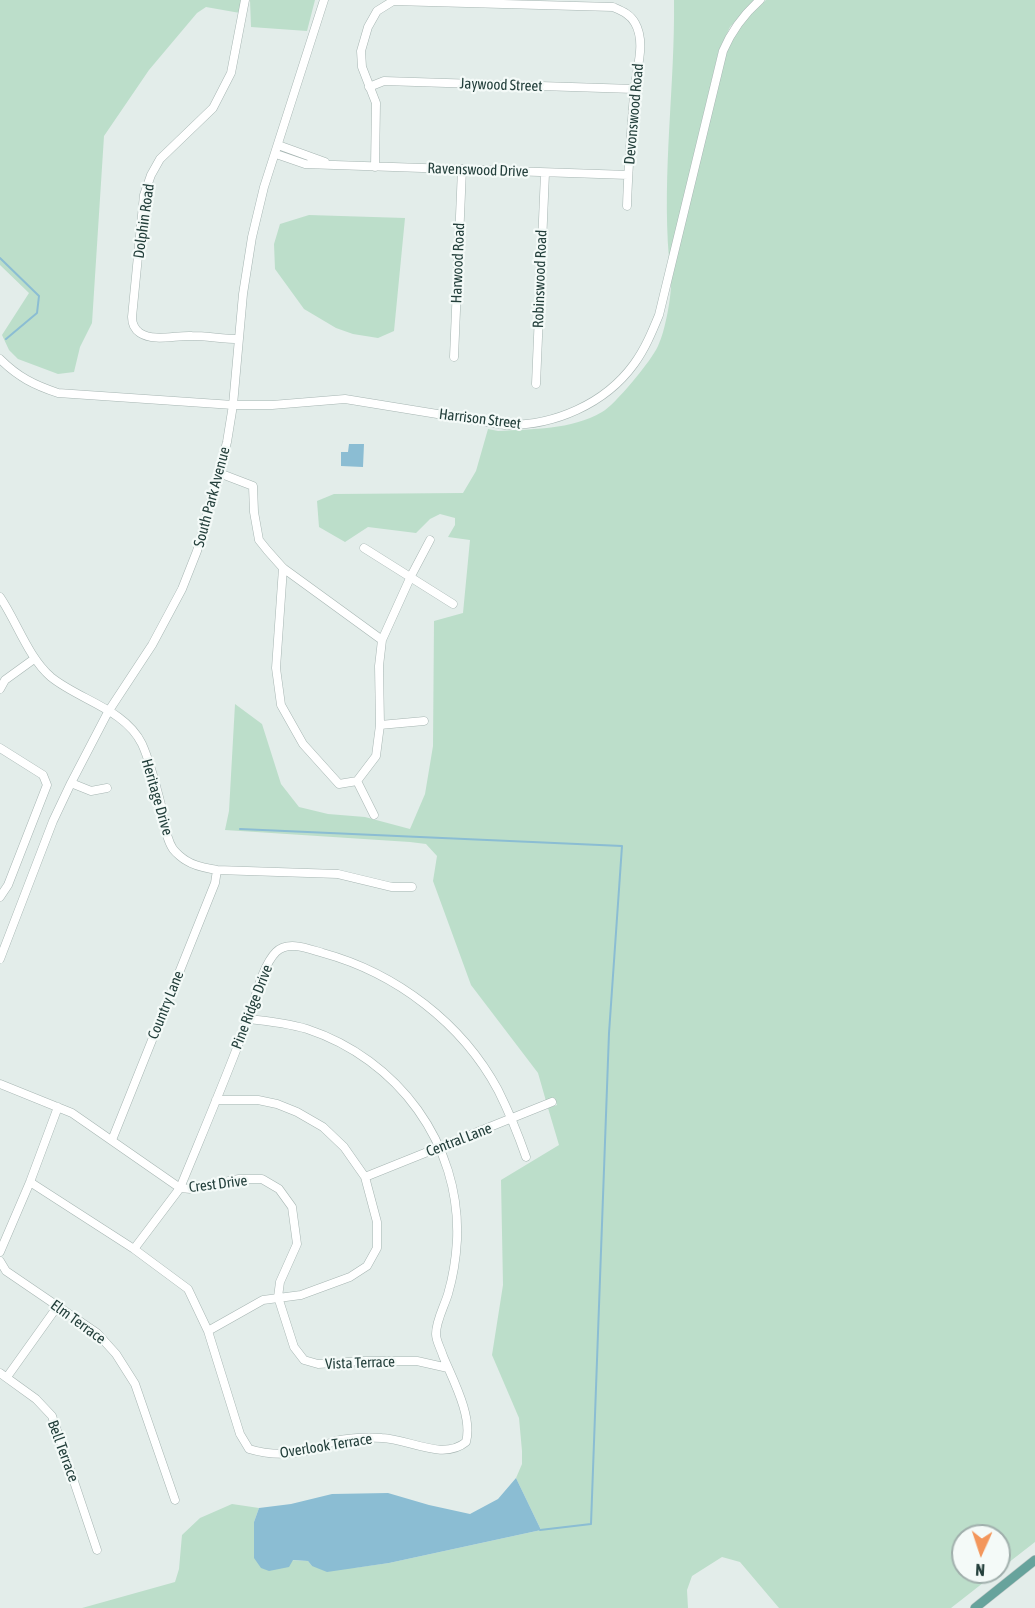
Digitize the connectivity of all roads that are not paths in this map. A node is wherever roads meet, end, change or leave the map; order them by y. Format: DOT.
graph roads {
  1 [pos="245,0"];
  2 [pos="324,0"];
  3 [pos="760,0"];
  4 [pos="369,87"];
  5 [pos="634,89"];
  6 [pos="277,149"];
  7 [pos="375,167"];
  8 [pos="462,169"];
  9 [pos="545,173"];
  10 [pos="628,175"];
  11 [pos="627,206"];
  12 [pos="239,339"];
  13 [pos="454,357"];
  14 [pos="0,359"];
  15 [pos="536,384"];
  16 [pos="233,405"];
  17 [pos="219,473"];
  18 [pos="430,540"];
  19 [pos="364,548"];
  20 [pos="283,568"];
  21 [pos="411,576"];
  22 [pos="0,597"];
  23 [pos="453,604"];
  24 [pos="382,640"];
  25 [pos="34,659"];
  26 [pos="0,689"];
  27 [pos="108,712"];
  28 [pos="424,721"];
  29 [pos="380,725"];
  30 [pos="0,748"];
  31 [pos="357,781"];
  32 [pos="71,783"];
  33 [pos="107,788"];
  34 [pos="374,815"];
  35 [pos="217,870"];
  36 [pos="412,886"];
  37 [pos="0,897"];
  38 [pos="0,959"];
  39 [pos="248,1019"];
  40 [pos="0,1084"];
  41 [pos="216,1100"];
  42 [pos="552,1102"];
  43 [pos="58,1107"];
  44 [pos="512,1119"];
  45 [pos="112,1140"];
  46 [pos="439,1147"];
  47 [pos="526,1157"];
  48 [pos="365,1178"];
  49 [pos="30,1182"];
  50 [pos="180,1188"];
  51 [pos="134,1250"];
  52 [pos="0,1252"];
  53 [pos="0,1261"];
  54 [pos="278,1297"];
  55 [pos="57,1307"];
  56 [pos="208,1331"];
  57 [pos="448,1368"];
  58 [pos="4,1375"];
  59 [pos="175,1500"];
  60 [pos="98,1550"];
  61 [pos="1035,1560"];
  62 [pos="975,1608"];
  1 -- 12 [label="street, Dolphin Road"];
  2 -- 6 [label="street, South Park Avenue"];
  3 -- 16 [label="street, Harrison Street"];
  4 -- 5 [label="street, Jaywood Street"];
  4 -- 5 [label="street, Devonswood Road"];
  4 -- 7 [label="street"];
  5 -- 10 [label="street, Devonswood Road"];
  6 -- 7 [label="street, Ravenswood Drive"];
  6 -- 12 [label="street, South Park Avenue"];
  7 -- 8 [label="street, Ravenswood Drive"];
  8 -- 9 [label="street, Ravenswood Drive"];
  8 -- 13 [label="street, Harwood Road"];
  9 -- 10 [label="street, Ravenswood Drive"];
  9 -- 15 [label="street, Robinswood Road"];
  10 -- 11 [label="street, Devonswood Road"];
  12 -- 16 [label="street, South Park Avenue"];
  14 -- 16 [label="street, Harrison Street"];
  16 -- 17 [label="street, South Park Avenue"];
  17 -- 20 [label="street"];
  17 -- 27 [label="street, South Park Avenue"];
  18 -- 21 [label="street"];
  19 -- 21 [label="street"];
  20 -- 24 [label="street"];
  20 -- 31 [label="street"];
  21 -- 23 [label="street"];
  21 -- 24 [label="street"];
  22 -- 25 [label="street, Heritage Drive"];
  24 -- 29 [label="street"];
  25 -- 26 [label="street"];
  25 -- 27 [label="street, Heritage Drive"];
  27 -- 32 [label="street, South Park Avenue"];
  27 -- 35 [label="street, Heritage Drive"];
  28 -- 29 [label="street"];
  29 -- 31 [label="street"];
  30 -- 37 [label="street"];
  31 -- 34 [label="street"];
  32 -- 33 [label="street"];
  32 -- 38 [label="street, South Park Avenue"];
  35 -- 36 [label="street, Heritage Drive"];
  35 -- 45 [label="street, Country Lane"];
  39 -- 41 [label="street, Pine Ridge Drive"];
  39 -- 44 [label="street, Pine Ridge Drive"];
  39 -- 46 [label="street, Overlook Terrace"];
  40 -- 43 [label="street"];
  41 -- 48 [label="street"];
  41 -- 50 [label="street, Pine Ridge Drive"];
  42 -- 44 [label="street, Central Lane"];
  43 -- 45 [label="street"];
  43 -- 49 [label="street"];
  44 -- 46 [label="street, Central Lane"];
  44 -- 47 [label="street, Pine Ridge Drive"];
  45 -- 50 [label="street"];
  46 -- 48 [label="street, Central Lane"];
  46 -- 57 [label="street, Overlook Terrace"];
  48 -- 54 [label="street"];
  49 -- 51 [label="street, Overlook Terrace"];
  49 -- 52 [label="street"];
  50 -- 51 [label="street, Crest Drive"];
  50 -- 54 [label="street, Crest Drive"];
  51 -- 56 [label="street, Overlook Terrace"];
  53 -- 55 [label="street, Elm Terrace"];
  54 -- 56 [label="street"];
  54 -- 57 [label="street, Vista Terrace"];
  55 -- 58 [label="street"];
  55 -- 59 [label="street, Elm Terrace"];
  56 -- 57 [label="street, Overlook Terrace"];
  58 -- 60 [label="street, Bell Terrace"];
  61 -- 62 [label="main road"];
}
